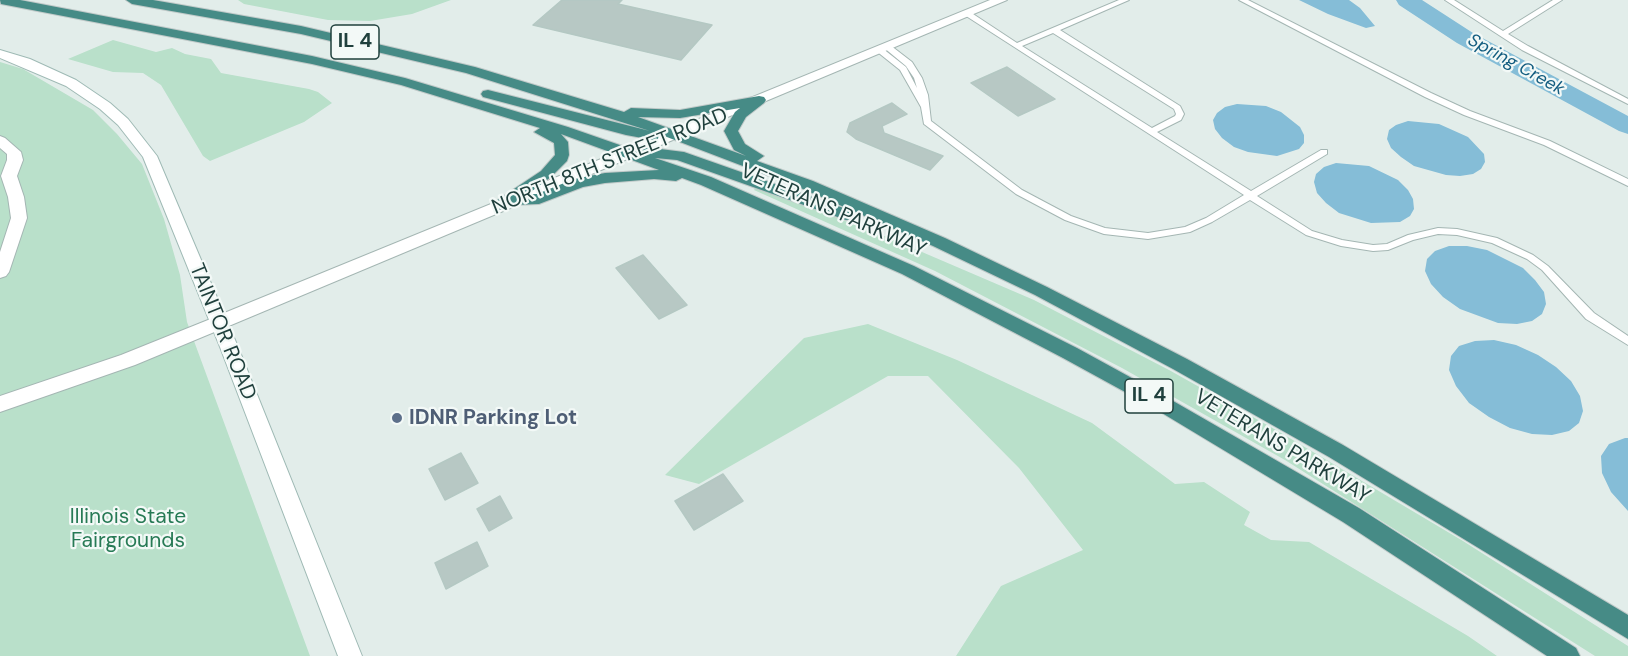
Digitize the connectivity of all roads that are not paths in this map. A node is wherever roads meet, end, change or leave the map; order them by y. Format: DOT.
graph roads {
  1 [pos="2,0"];
  2 [pos="132,0"];
  3 [pos="1001,0"];
  4 [pos="1125,0"];
  5 [pos="1243,0"];
  6 [pos="1449,0"];
  7 [pos="1558,0"];
  8 [pos="967,14"];
  9 [pos="1054,30"];
  10 [pos="1503,34"];
  11 [pos="1018,45"];
  12 [pos="883,49"];
  13 [pos="0,54"];
  14 [pos="368,73"];
  15 [pos="405,82"];
  16 [pos="759,100"];
  17 [pos="575,101"];
  18 [pos="1628,102"];
  19 [pos="1151,132"];
  20 [pos="676,135"];
  21 [pos="0,141"];
  22 [pos="1324,152"];
  23 [pos="631,153"];
  24 [pos="706,181"];
  25 [pos="1628,183"];
  26 [pos="1249,196"];
  27 [pos="508,203"];
  28 [pos="912,230"];
  29 [pos="939,242"];
  30 [pos="0,272"];
  31 [pos="218,323"];
  32 [pos="1628,342"];
  33 [pos="0,404"];
  34 [pos="1628,628"];
  35 [pos="350,656"];
  36 [pos="1568,656"];
  1 -- 14 [label="highway, VETERANS PARKWAY / IL 4"];
  2 -- 17 [label="highway, VETERANS PARKWAY / IL 4"];
  3 -- 8 [label="street, NORTH 8TH STREET ROAD"];
  4 -- 9 [label="lane"];
  5 -- 25 [label="lane"];
  6 -- 10 [label="lane"];
  7 -- 10 [label="lane"];
  8 -- 11 [label="lane"];
  8 -- 12 [label="street, NORTH 8TH STREET ROAD"];
  9 -- 11 [label="lane"];
  9 -- 19 [label="lane"];
  10 -- 18 [label="lane"];
  11 -- 19 [label="lane"];
  12 -- 16 [label="street, NORTH 8TH STREET ROAD"];
  12 -- 26 [label="lane"];
  13 -- 31 [label="street, TAINTOR ROAD"];
  14 -- 15 [label="highway, VETERANS PARKWAY / IL 4"];
  14 -- 20 [label="highway"];
  15 -- 23 [label="highway, VETERANS PARKWAY / IL 4"];
  15 -- 27 [label="highway"];
  16 -- 17 [label="highway"];
  16 -- 20 [label="street, NORTH 8TH STREET ROAD"];
  16 -- 28 [label="highway"];
  17 -- 20 [label="highway, VETERANS PARKWAY / IL 4"];
  19 -- 26 [label="lane"];
  20 -- 23 [label="street, NORTH 8TH STREET ROAD"];
  20 -- 28 [label="highway, VETERANS PARKWAY / IL 4"];
  21 -- 30 [label="street"];
  22 -- 26 [label="lane"];
  23 -- 24 [label="highway, VETERANS PARKWAY / IL 4"];
  23 -- 27 [label="street, NORTH 8TH STREET ROAD"];
  23 -- 29 [label="highway"];
  24 -- 27 [label="highway"];
  24 -- 36 [label="highway, VETERANS PARKWAY / IL 4"];
  26 -- 32 [label="lane"];
  27 -- 31 [label="street, NORTH 8TH STREET ROAD"];
  28 -- 29 [label="highway, VETERANS PARKWAY / IL 4"];
  29 -- 34 [label="highway, VETERANS PARKWAY / IL 4"];
  31 -- 33 [label="street, NORTH 8TH STREET ROAD"];
  31 -- 35 [label="street, TAINTOR ROAD"];
}
